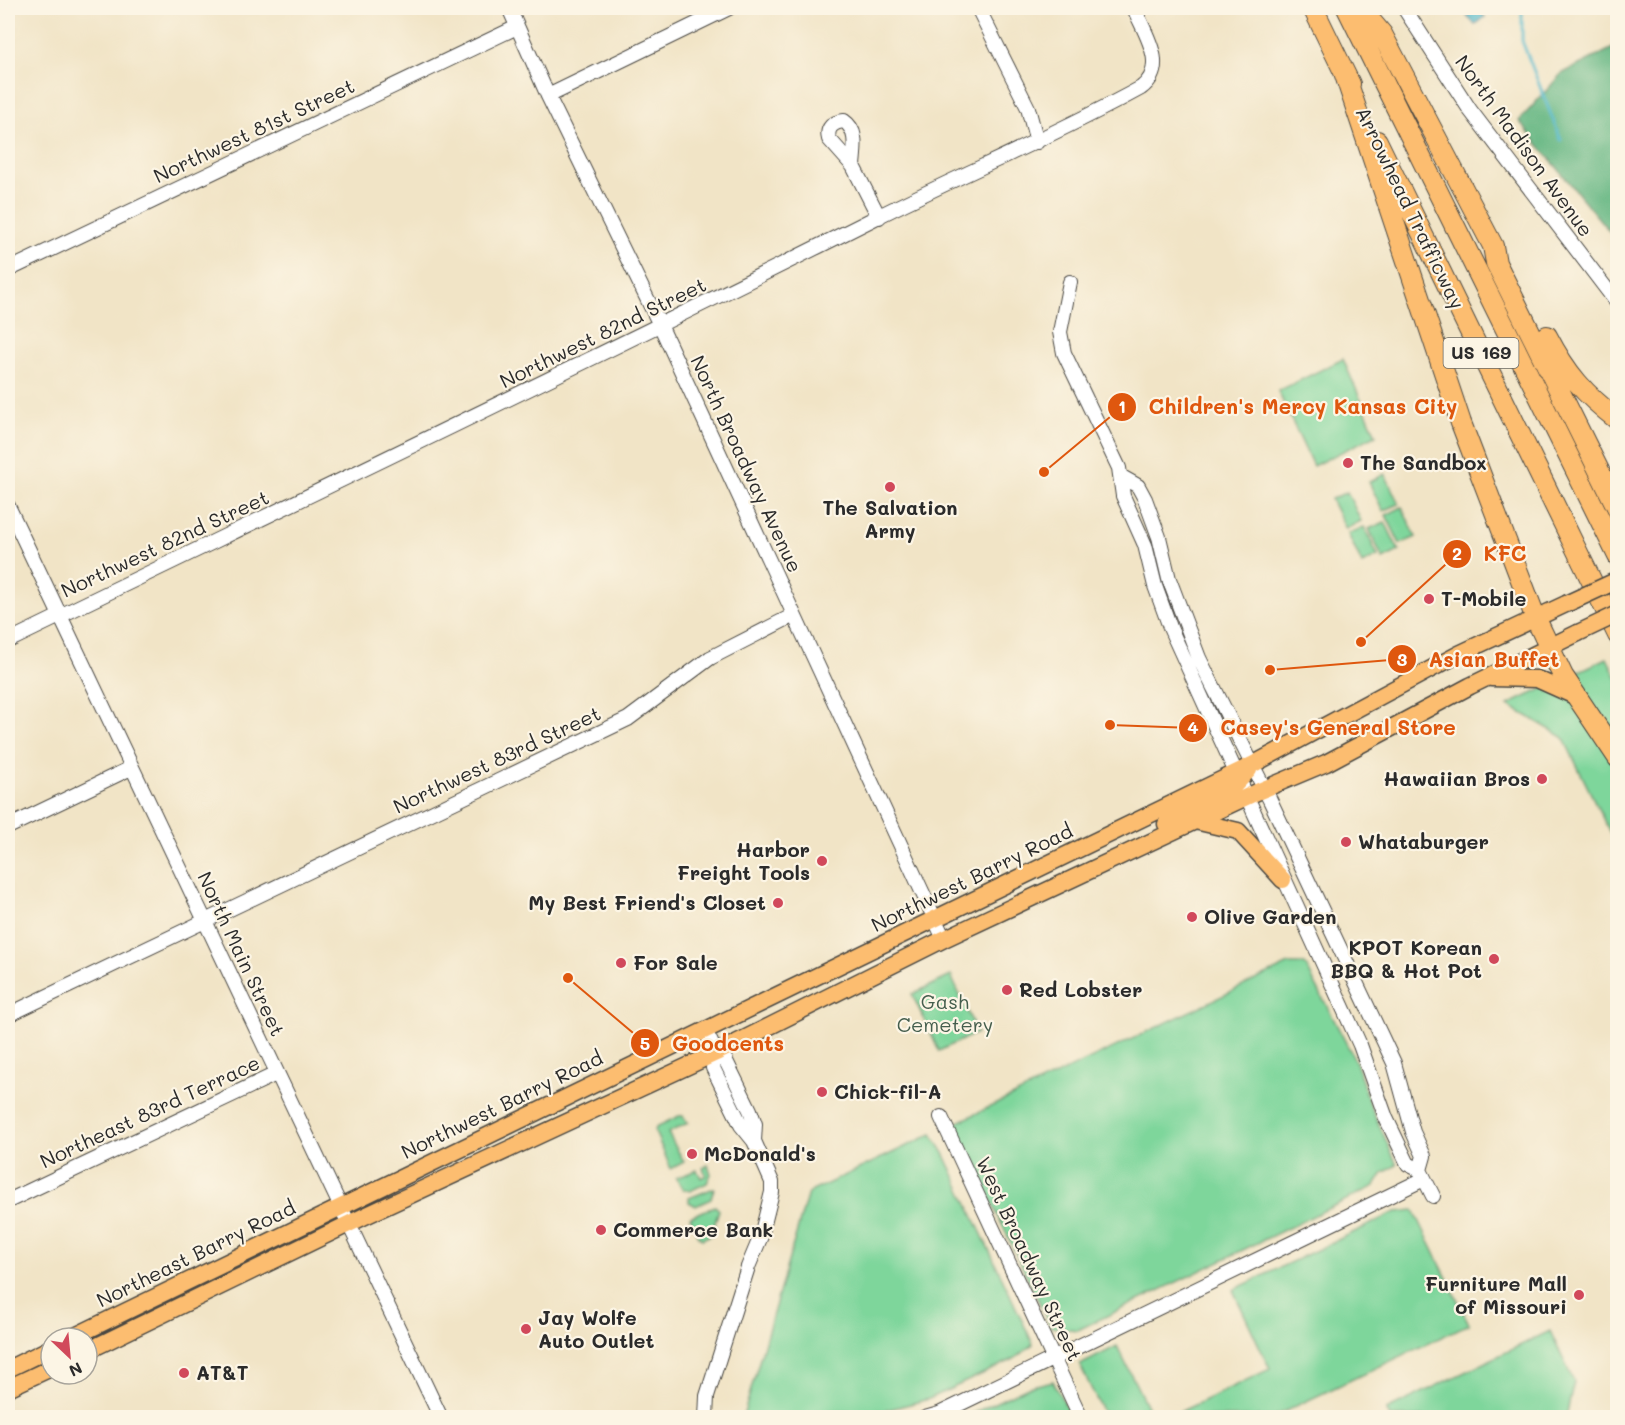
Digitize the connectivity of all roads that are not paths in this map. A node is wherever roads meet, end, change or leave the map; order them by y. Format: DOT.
graph roads {
  1 [pos="508,8"];
  2 [pos="729,8"];
  3 [pos="978,8"];
  4 [pos="1134,8"];
  5 [pos="1313,8"];
  6 [pos="1347,8"];
  7 [pos="1360,8"];
  8 [pos="1404,8"];
  9 [pos="517,27"];
  10 [pos="1344,72"];
  11 [pos="548,96"];
  12 [pos="1037,142"];
  13 [pos="853,166"];
  14 [pos="879,217"];
  15 [pos="1493,246"];
  16 [pos="8,270"];
  17 [pos="1070,282"];
  18 [pos="1617,304"];
  19 [pos="661,327"];
  20 [pos="1617,420"];
  21 [pos="1122,477"];
  22 [pos="8,506"];
  23 [pos="1617,509"];
  24 [pos="1617,556"];
  25 [pos="1617,580"];
  26 [pos="1617,614"];
  27 [pos="60,615"];
  28 [pos="794,615"];
  29 [pos="1536,619"];
  30 [pos="1617,635"];
  31 [pos="8,641"];
  32 [pos="1548,647"];
  33 [pos="1484,678"];
  34 [pos="1577,697"];
  35 [pos="1617,758"];
  36 [pos="1252,765"];
  37 [pos="131,768"];
  38 [pos="1239,777"];
  39 [pos="1264,789"];
  40 [pos="1248,796"];
  41 [pos="1195,821"];
  42 [pos="8,827"];
  43 [pos="1139,848"];
  44 [pos="1282,880"];
  45 [pos="204,920"];
  46 [pos="935,920"];
  47 [pos="944,939"];
  48 [pos="8,1015"];
  49 [pos="705,1030"];
  50 [pos="716,1053"];
  51 [pos="276,1074"];
  52 [pos="940,1117"];
  53 [pos="1422,1175"];
  54 [pos="1432,1196"];
  55 [pos="8,1201"];
  56 [pos="340,1207"];
  57 [pos="348,1224"];
  58 [pos="96,1326"];
  59 [pos="99,1345"];
  60 [pos="39,1354"];
  61 [pos="1054,1360"];
  62 [pos="8,1369"];
  63 [pos="39,1374"];
  64 [pos="8,1388"];
  65 [pos="441,1418"];
  66 [pos="706,1418"];
  67 [pos="925,1418"];
  68 [pos="1082,1418"];
  1 -- 9 [label="street, North Broadway Avenue"];
  2 -- 11 [label="street"];
  3 -- 12 [label="street"];
  4 -- 12 [label="street, Northwest 82nd Street"];
  5 -- 10 [label="highway, Arrowhead Trafficway / US 169"];
  6 -- 24 [label="highway, Arrowhead Trafficway / US 169"];
  7 -- 15 [label="highway"];
  8 -- 18 [label="street, North Madison Avenue"];
  9 -- 11 [label="street, North Broadway Avenue"];
  9 -- 16 [label="street, Northwest 81st Street"];
  10 -- 29 [label="highway"];
  10 -- 30 [label="highway, Arrowhead Trafficway / US 169"];
  11 -- 19 [label="street, North Broadway Avenue"];
  12 -- 14 [label="street, Northwest 82nd Street"];
  13 -- 14 [label="street"];
  14 -- 19 [label="street, Northwest 82nd Street"];
  15 -- 20 [label="highway"];
  15 -- 23 [label="highway"];
  17 -- 21 [label="street"];
  19 -- 27 [label="street, Northwest 82nd Street"];
  19 -- 28 [label="street, North Broadway Avenue"];
  21 -- 36 [label="street"];
  21 -- 38 [label="street"];
  22 -- 27 [label="street, North Main Street"];
  25 -- 29 [label="main road, bridge"];
  26 -- 32 [label="main road, Northwest Barry Road, bridge"];
  27 -- 31 [label="street, Northwest 82nd Street"];
  27 -- 37 [label="street, North Main Street"];
  28 -- 45 [label="street, Northwest 83rd Street"];
  28 -- 46 [label="street, North Broadway Avenue"];
  29 -- 32 [label="highway"];
  29 -- 36 [label="main road"];
  32 -- 33 [label="main road, Northwest Barry Road"];
  32 -- 34 [label="highway"];
  33 -- 34 [label="main road"];
  33 -- 39 [label="main road, Northwest Barry Road"];
  34 -- 35 [label="highway"];
  36 -- 38 [label="main road"];
  36 -- 39 [label="street"];
  37 -- 42 [label="street"];
  37 -- 45 [label="street, North Main Street"];
  38 -- 40 [label="street"];
  38 -- 43 [label="main road"];
  38 -- 46 [label="main road, Northwest Barry Road"];
  39 -- 40 [label="main road, Northwest Barry Road"];
  39 -- 53 [label="street"];
  40 -- 41 [label="main road, Northwest Barry Road"];
  40 -- 44 [label="street"];
  41 -- 43 [label="main road, Northwest Barry Road"];
  41 -- 44 [label="main road"];
  43 -- 47 [label="main road, Northwest Barry Road"];
  44 -- 53 [label="street"];
  45 -- 48 [label="street, Northwest 83rd Street"];
  45 -- 51 [label="street, North Main Street"];
  46 -- 47 [label="street, North Broadway Avenue"];
  46 -- 49 [label="main road, Northwest Barry Road"];
  47 -- 50 [label="main road, Northwest Barry Road"];
  49 -- 50 [label="street"];
  49 -- 56 [label="main road, Northwest Barry Road"];
  50 -- 57 [label="main road, Northwest Barry Road"];
  50 -- 66 [label="street"];
  51 -- 55 [label="street, Northeast 83rd Terrace"];
  51 -- 56 [label="street, North Main Street"];
  52 -- 61 [label="street, West Broadway Street"];
  53 -- 54 [label="street"];
  53 -- 61 [label="street"];
  56 -- 57 [label="street, North Main Street"];
  56 -- 58 [label="main road, Northeast Barry Road"];
  57 -- 59 [label="main road, Northeast Barry Road"];
  57 -- 65 [label="street, North Main Street"];
  60 -- 62 [label="main road"];
  61 -- 67 [label="street"];
  61 -- 68 [label="street, West Broadway Street"];
  63 -- 64 [label="main road"];
}
